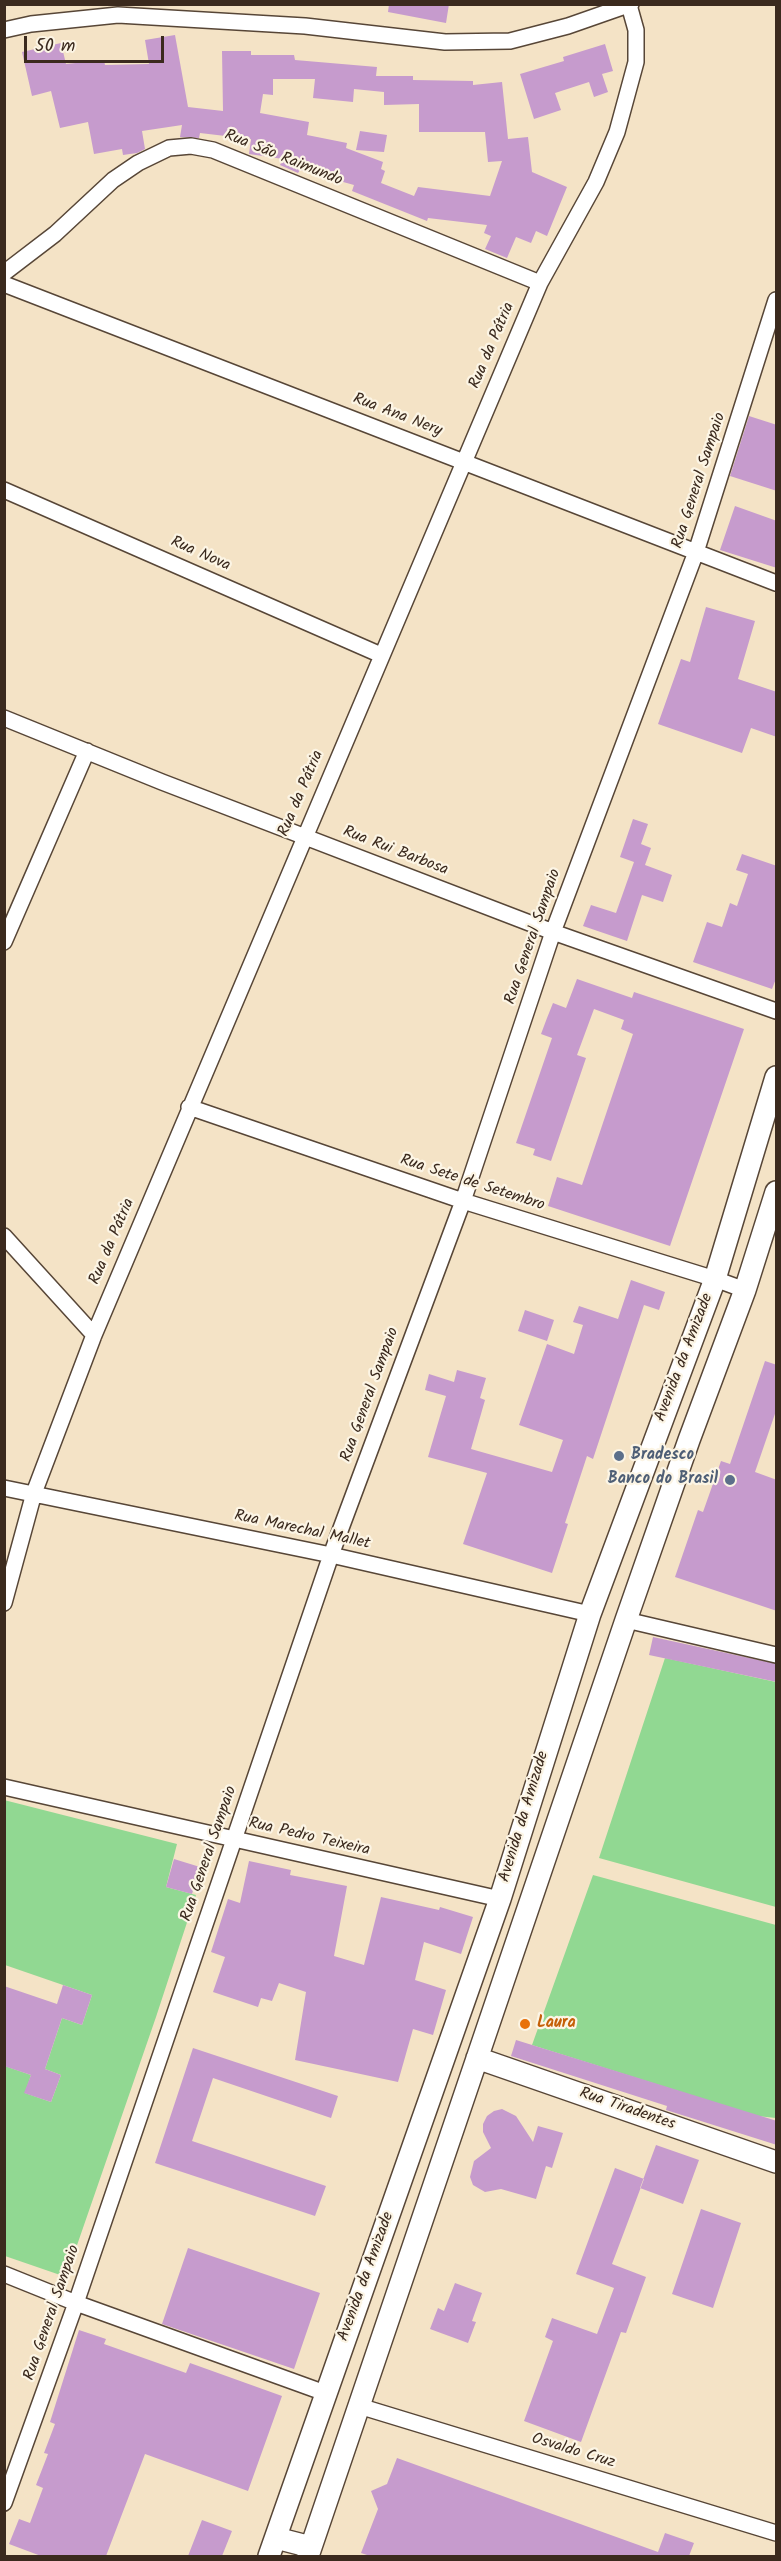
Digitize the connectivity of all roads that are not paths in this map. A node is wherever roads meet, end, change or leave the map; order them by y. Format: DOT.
graph roads {
  1 [pos="630,5"];
  2 [pos="4,30"];
  3 [pos="4,273"];
  4 [pos="540,283"];
  5 [pos="4,284"];
  6 [pos="777,300"];
  7 [pos="464,462"];
  8 [pos="4,490"];
  9 [pos="696,552"];
  10 [pos="777,583"];
  11 [pos="381,655"];
  12 [pos="4,718"];
  13 [pos="87,751"];
  14 [pos="304,836"];
  15 [pos="553,932"];
  16 [pos="4,942"];
  17 [pos="777,1011"];
  18 [pos="777,1077"];
  19 [pos="189,1107"];
  20 [pos="777,1192"];
  21 [pos="463,1201"];
  22 [pos="4,1236"];
  23 [pos="715,1279"];
  24 [pos="745,1290"];
  25 [pos="94,1335"];
  26 [pos="658,1430"];
  27 [pos="689,1440"];
  28 [pos="4,1488"];
  29 [pos="34,1493"];
  30 [pos="331,1555"];
  31 [pos="4,1603"];
  32 [pos="590,1614"];
  33 [pos="626,1620"];
  34 [pos="777,1655"];
  35 [pos="554,1724"];
  36 [pos="590,1726"];
  37 [pos="4,1787"];
  38 [pos="234,1839"];
  39 [pos="500,1899"];
  40 [pos="477,2058"];
  41 [pos="777,2162"];
  42 [pos="406,2165"];
  43 [pos="438,2172"];
  44 [pos="4,2274"];
  45 [pos="76,2303"];
  46 [pos="325,2393"];
  47 [pos="359,2406"];
  48 [pos="8,2480"];
  49 [pos="4,2503"];
  50 [pos="777,2533"];
  51 [pos="273,2547"];
  52 [pos="309,2552"];
  1 -- 2 [label="street"];
  1 -- 4 [label="street, Rua da Pátria"];
  3 -- 4 [label="street, Rua São Raimundo"];
  4 -- 7 [label="street, Rua da Pátria"];
  5 -- 7 [label="street, Rua Ana Nery"];
  6 -- 9 [label="street, Rua General Sampaio"];
  7 -- 9 [label="street, Rua Ana Nery"];
  7 -- 11 [label="street, Rua da Pátria"];
  8 -- 11 [label="street, Rua Nova"];
  9 -- 10 [label="street, Rua Ana Nery"];
  9 -- 15 [label="street, Rua General Sampaio"];
  11 -- 14 [label="street, Rua da Pátria"];
  12 -- 13 [label="street, Rua Rui Barbosa"];
  13 -- 14 [label="street, Rua Rui Barbosa"];
  13 -- 16 [label="street"];
  14 -- 15 [label="street, Rua Rui Barbosa"];
  14 -- 19 [label="street, Rua da Pátria"];
  15 -- 17 [label="street, Rua Rui Barbosa"];
  15 -- 21 [label="street, Rua General Sampaio"];
  18 -- 23 [label="main road, Avenida da Amizade"];
  19 -- 21 [label="street, Rua Sete de Setembro"];
  19 -- 25 [label="street, Rua da Pátria"];
  20 -- 24 [label="main road, Avenida da Amizade"];
  21 -- 23 [label="street, Rua Sete de Setembro"];
  21 -- 30 [label="street, Rua General Sampaio"];
  22 -- 25 [label="street"];
  23 -- 24 [label="street, Rua Sete de Setembro"];
  23 -- 26 [label="main road, Avenida da Amizade"];
  24 -- 27 [label="main road, Avenida da Amizade"];
  25 -- 29 [label="street, Rua da Pátria"];
  26 -- 27 [label="main road"];
  26 -- 32 [label="main road, Avenida da Amizade"];
  27 -- 33 [label="main road, Avenida da Amizade"];
  28 -- 29 [label="street, Rua Marechal Mallet"];
  29 -- 30 [label="street, Rua Marechal Mallet"];
  29 -- 31 [label="street, Rua da Pátria"];
  30 -- 32 [label="street, Rua Marechal Mallet"];
  30 -- 38 [label="street, Rua General Sampaio"];
  32 -- 35 [label="main road, Avenida da Amizade"];
  33 -- 34 [label="street"];
  33 -- 36 [label="main road, Avenida da Amizade"];
  35 -- 36 [label="main road"];
  35 -- 39 [label="main road, Avenida da Amizade"];
  36 -- 40 [label="main road, Avenida da Amizade"];
  37 -- 38 [label="street, Rua Pedro Teixeira"];
  38 -- 39 [label="street, Rua Pedro Teixeira"];
  38 -- 45 [label="street, Rua General Sampaio"];
  39 -- 42 [label="main road, Avenida da Amizade"];
  40 -- 41 [label="main road, Rua Tiradentes"];
  40 -- 43 [label="main road, Avenida da Amizade"];
  42 -- 43 [label="main road"];
  42 -- 46 [label="main road, Avenida da Amizade"];
  43 -- 47 [label="main road, Avenida da Amizade"];
  44 -- 45 [label="street"];
  45 -- 46 [label="street"];
  45 -- 48 [label="street, Rua General Sampaio"];
  46 -- 51 [label="main road, Avenida da Amizade"];
  47 -- 50 [label="street, Osvaldo Cruz"];
  47 -- 52 [label="main road, Avenida da Amizade"];
  48 -- 49 [label="street, Rua General Sampaio"];
  51 -- 52 [label="main road"];
}
